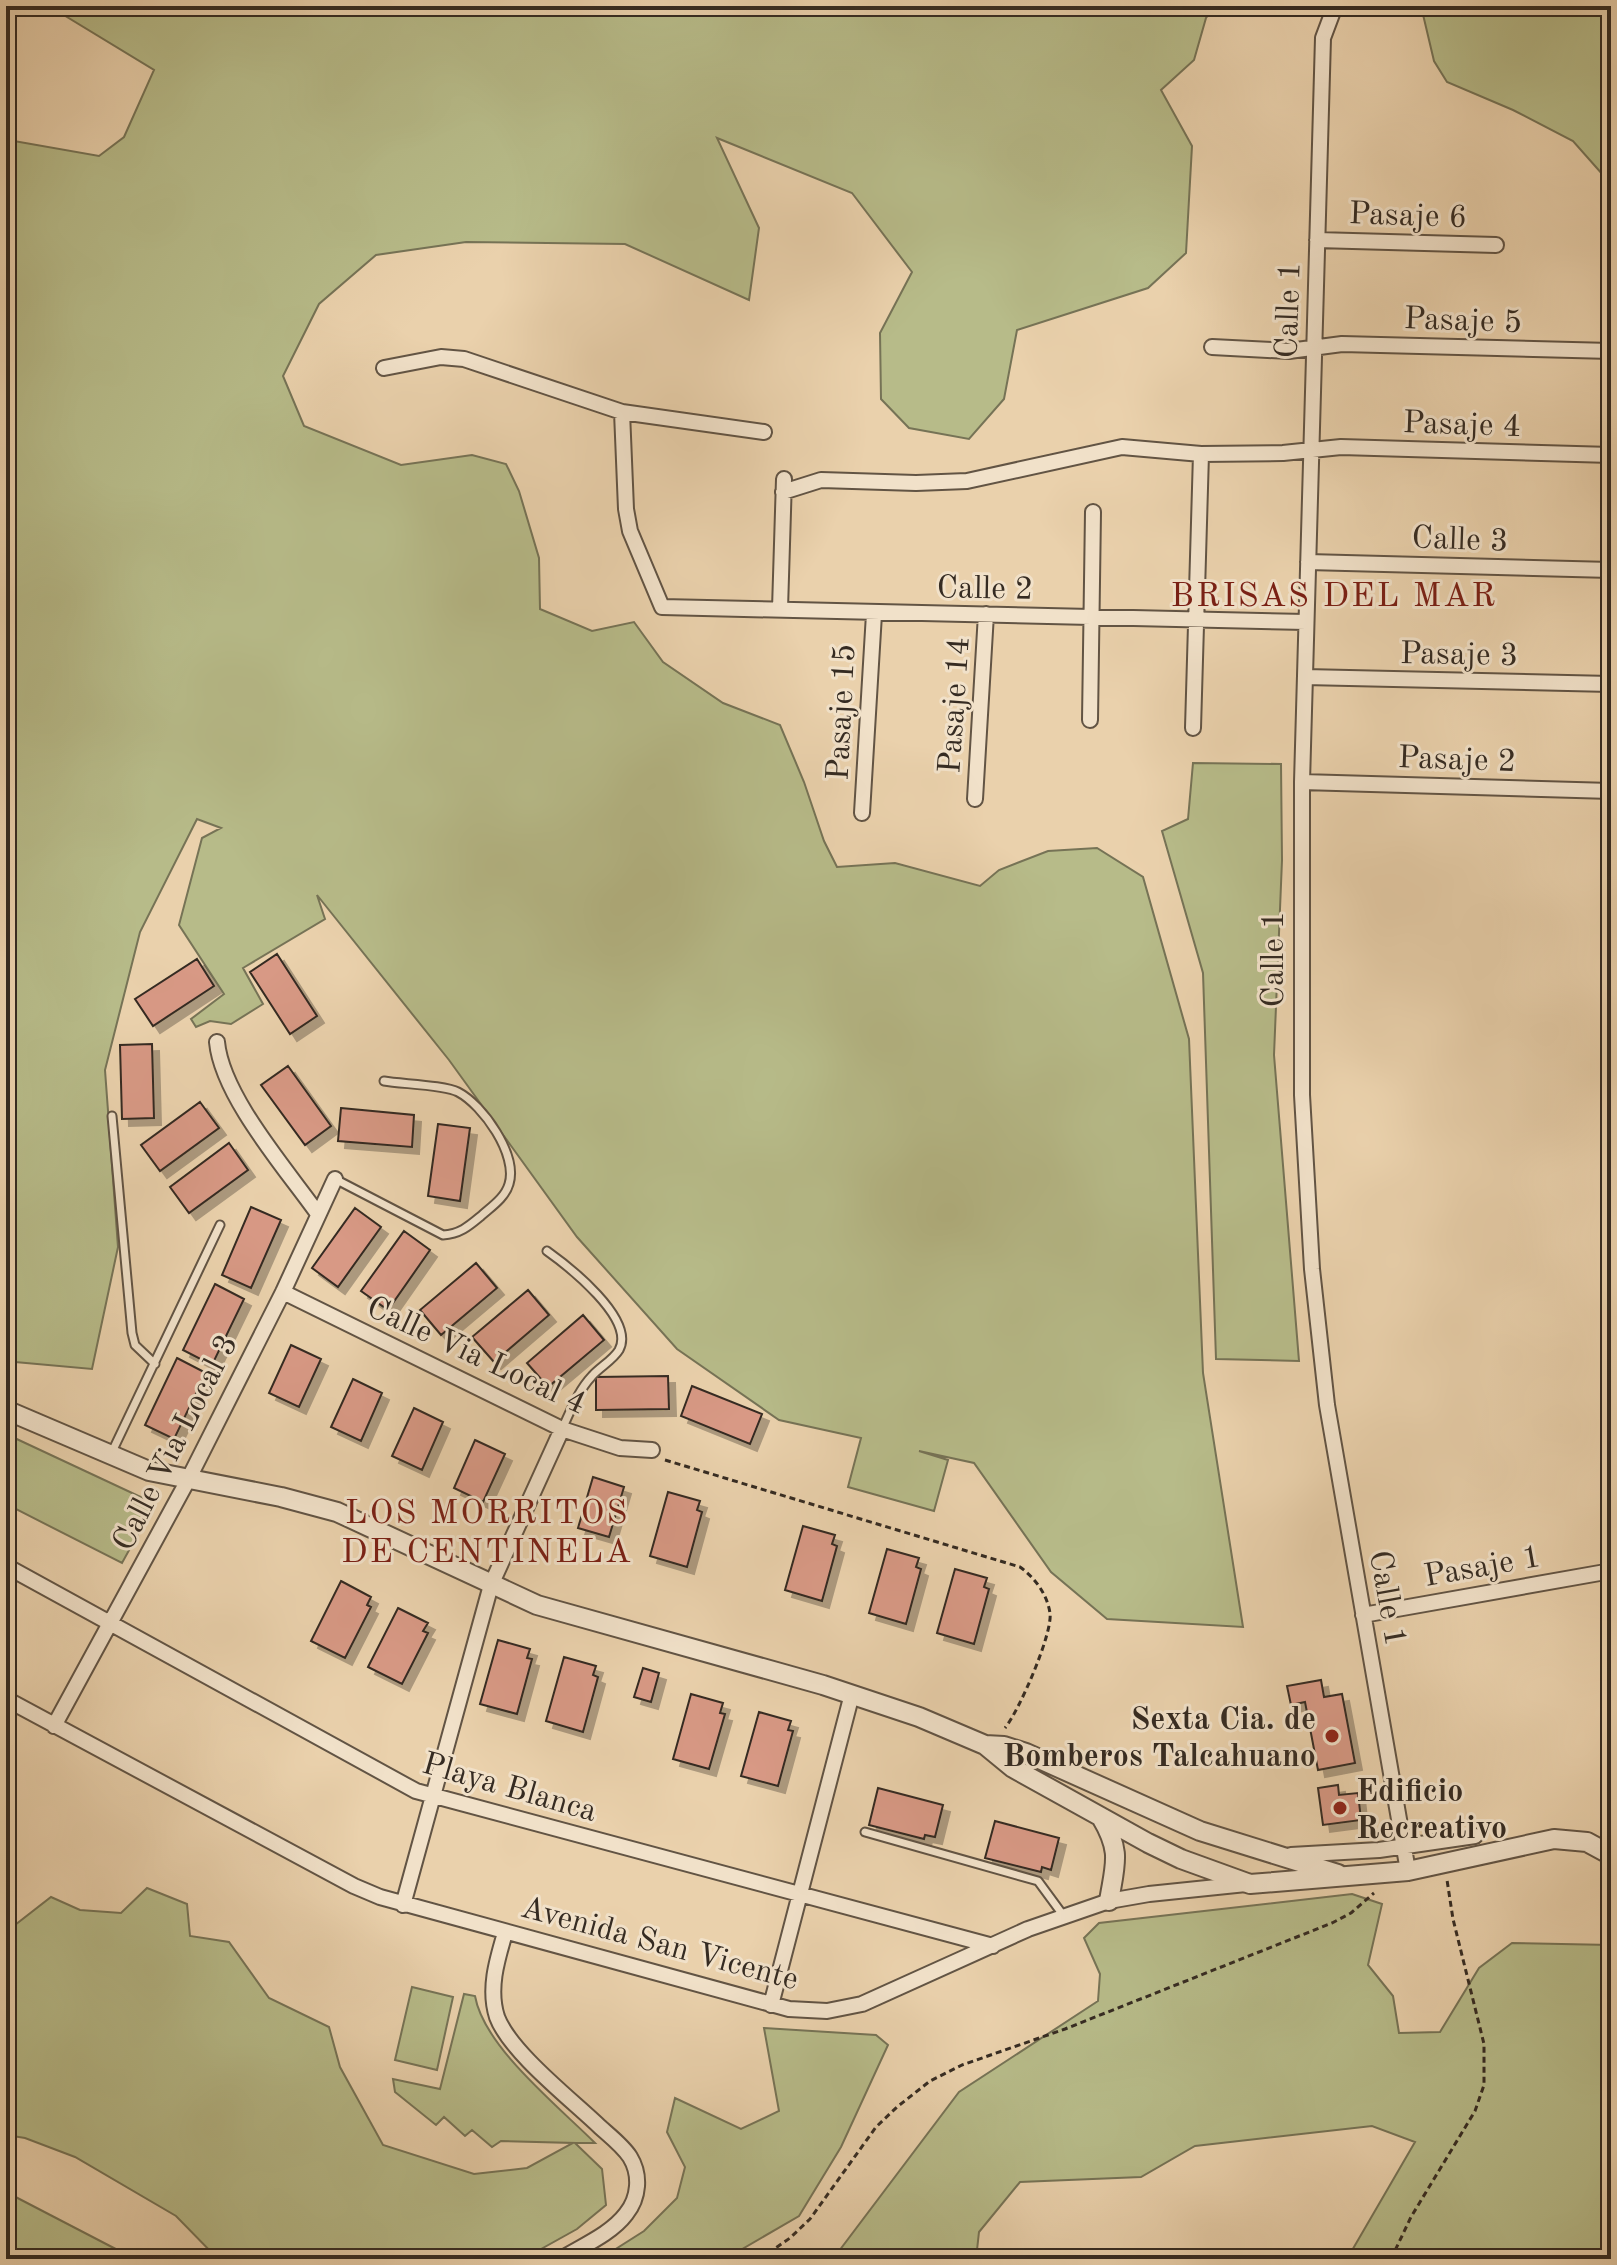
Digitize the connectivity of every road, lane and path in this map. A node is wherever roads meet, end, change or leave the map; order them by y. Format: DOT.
graph roads {
  1 [pos="1335,6"];
  2 [pos="1317,240"];
  3 [pos="1496,245"];
  4 [pos="1212,347"];
  5 [pos="1314,347"];
  6 [pos="1611,351"];
  7 [pos="384,368"];
  8 [pos="622,412"];
  9 [pos="764,432"];
  10 [pos="1311,450"];
  11 [pos="1201,454"];
  12 [pos="1611,455"];
  13 [pos="1093,512"];
  14 [pos="1308,562"];
  15 [pos="1611,570"];
  16 [pos="780,609"];
  17 [pos="874,614"];
  18 [pos="986,614"];
  19 [pos="1092,617"];
  20 [pos="1195,619"];
  21 [pos="1306,622"];
  22 [pos="1305,677"];
  23 [pos="1611,684"];
  24 [pos="1090,720"];
  25 [pos="1193,728"];
  26 [pos="1302,782"];
  27 [pos="1611,791"];
  28 [pos="975,799"];
  29 [pos="862,813"];
  30 [pos="217,1042"];
  31 [pos="384,1081"];
  32 [pos="112,1116"];
  33 [pos="335,1179"];
  34 [pos="318,1214"];
  35 [pos="220,1225"];
  36 [pos="547,1251"];
  37 [pos="283,1292"];
  38 [pos="155,1364"];
  39 [pos="6,1410"];
  40 [pos="562,1429"];
  41 [pos="652,1450"];
  42 [pos="110,1456"];
  43 [pos="188,1480"];
  44 [pos="6,1566"];
  45 [pos="1611,1571"];
  46 [pos="491,1585"];
  47 [pos="1363,1615"];
  48 [pos="111,1623"];
  49 [pos="852,1694"];
  50 [pos="6,1699"];
  51 [pos="54,1726"];
  52 [pos="985,1745"];
  53 [pos="431,1796"];
  54 [pos="1099,1815"];
  55 [pos="865,1832"];
  56 [pos="1475,1836"];
  57 [pos="1404,1847"];
  58 [pos="1279,1855"];
  59 [pos="1611,1855"];
  60 [pos="1446,1864"];
  61 [pos="1408,1871"];
  62 [pos="1379,1874"];
  63 [pos="1347,1877"];
  64 [pos="1250,1884"];
  65 [pos="799,1893"];
  66 [pos="1109,1901"];
  67 [pos="403,1905"];
  68 [pos="1063,1915"];
  69 [pos="505,1933"];
  70 [pos="993,1946"];
  71 [pos="771,2005"];
  72 [pos="561,2259"];
  73 [pos="760,2259"];
  74 [pos="1391,2259"];
  1 -- 2 [label="street, Calle 1"];
  2 -- 3 [label="street, Pasaje 6"];
  2 -- 5 [label="street, Calle 1"];
  4 -- 5 [label="street, Pasaje 5"];
  5 -- 6 [label="street, Pasaje 5"];
  5 -- 10 [label="street, Calle 1"];
  7 -- 8 [label="street"];
  8 -- 9 [label="street"];
  8 -- 16 [label="street, Calle 2"];
  10 -- 11 [label="street, Pasaje 4"];
  10 -- 12 [label="street, Pasaje 4"];
  10 -- 14 [label="street, Calle 1"];
  11 -- 16 [label="street, Pasaje 4"];
  11 -- 20 [label="street"];
  13 -- 19 [label="street"];
  14 -- 15 [label="street, Calle 3"];
  14 -- 21 [label="street, Calle 1"];
  16 -- 17 [label="street, Calle 2"];
  17 -- 18 [label="street, Calle 2"];
  17 -- 29 [label="street, Pasaje 15"];
  18 -- 19 [label="street, Calle 2"];
  18 -- 28 [label="street, Pasaje 14"];
  19 -- 20 [label="street, Calle 2"];
  19 -- 24 [label="street"];
  20 -- 21 [label="street, Calle 2"];
  20 -- 25 [label="street"];
  21 -- 22 [label="street, Calle 1"];
  22 -- 23 [label="street, Pasaje 3"];
  22 -- 26 [label="street, Calle 1"];
  26 -- 27 [label="street, Pasaje 2"];
  26 -- 47 [label="street, Calle 1"];
  30 -- 34 [label="street"];
  31 -- 33 [label="lane"];
  32 -- 38 [label="lane"];
  33 -- 34 [label="street, Calle Via Local 3"];
  34 -- 37 [label="street, Calle Via Local 3"];
  35 -- 38 [label="lane"];
  36 -- 40 [label="lane"];
  37 -- 40 [label="street, Calle Via Local 4"];
  37 -- 43 [label="street, Calle Via Local 3"];
  38 -- 42 [label="lane"];
  39 -- 42 [label="street"];
  40 -- 41 [label="street, Calle Via Local 4"];
  40 -- 46 [label="street"];
  41 -- 52 [label="path"];
  42 -- 43 [label="street"];
  43 -- 46 [label="street"];
  43 -- 48 [label="street, Calle Via Local 3"];
  44 -- 48 [label="street, Playa Blanca"];
  45 -- 47 [label="street, Pasaje 1"];
  46 -- 49 [label="street"];
  46 -- 53 [label="street"];
  47 -- 57 [label="street, Calle 1"];
  48 -- 51 [label="street, Calle Via Local 3"];
  48 -- 53 [label="street, Playa Blanca"];
  49 -- 52 [label="street"];
  49 -- 65 [label="street"];
  50 -- 51 [label="street, Avenida San Vicente"];
  51 -- 67 [label="street, Avenida San Vicente"];
  52 -- 54 [label="street"];
  52 -- 58 [label="street"];
  53 -- 65 [label="street, Playa Blanca"];
  53 -- 67 [label="street"];
  54 -- 64 [label="street"];
  54 -- 66 [label="street"];
  55 -- 68 [label="lane"];
  56 -- 57 [label="street"];
  57 -- 58 [label="street"];
  57 -- 61 [label="street, Calle 1"];
  58 -- 63 [label="street"];
  59 -- 60 [label="street, Avenida San Vicente"];
  60 -- 61 [label="street, Avenida San Vicente"];
  60 -- 74 [label="path"];
  61 -- 62 [label="street, Avenida San Vicente"];
  62 -- 63 [label="street, Avenida San Vicente"];
  62 -- 73 [label="path"];
  63 -- 64 [label="street, Avenida San Vicente"];
  64 -- 66 [label="street, Avenida San Vicente"];
  65 -- 70 [label="street, Playa Blanca"];
  65 -- 71 [label="street"];
  66 -- 68 [label="street, Avenida San Vicente"];
  67 -- 69 [label="street, Avenida San Vicente"];
  68 -- 70 [label="street, Avenida San Vicente"];
  69 -- 71 [label="street, Avenida San Vicente"];
  69 -- 72 [label="street"];
  70 -- 71 [label="street, Avenida San Vicente"];
}
